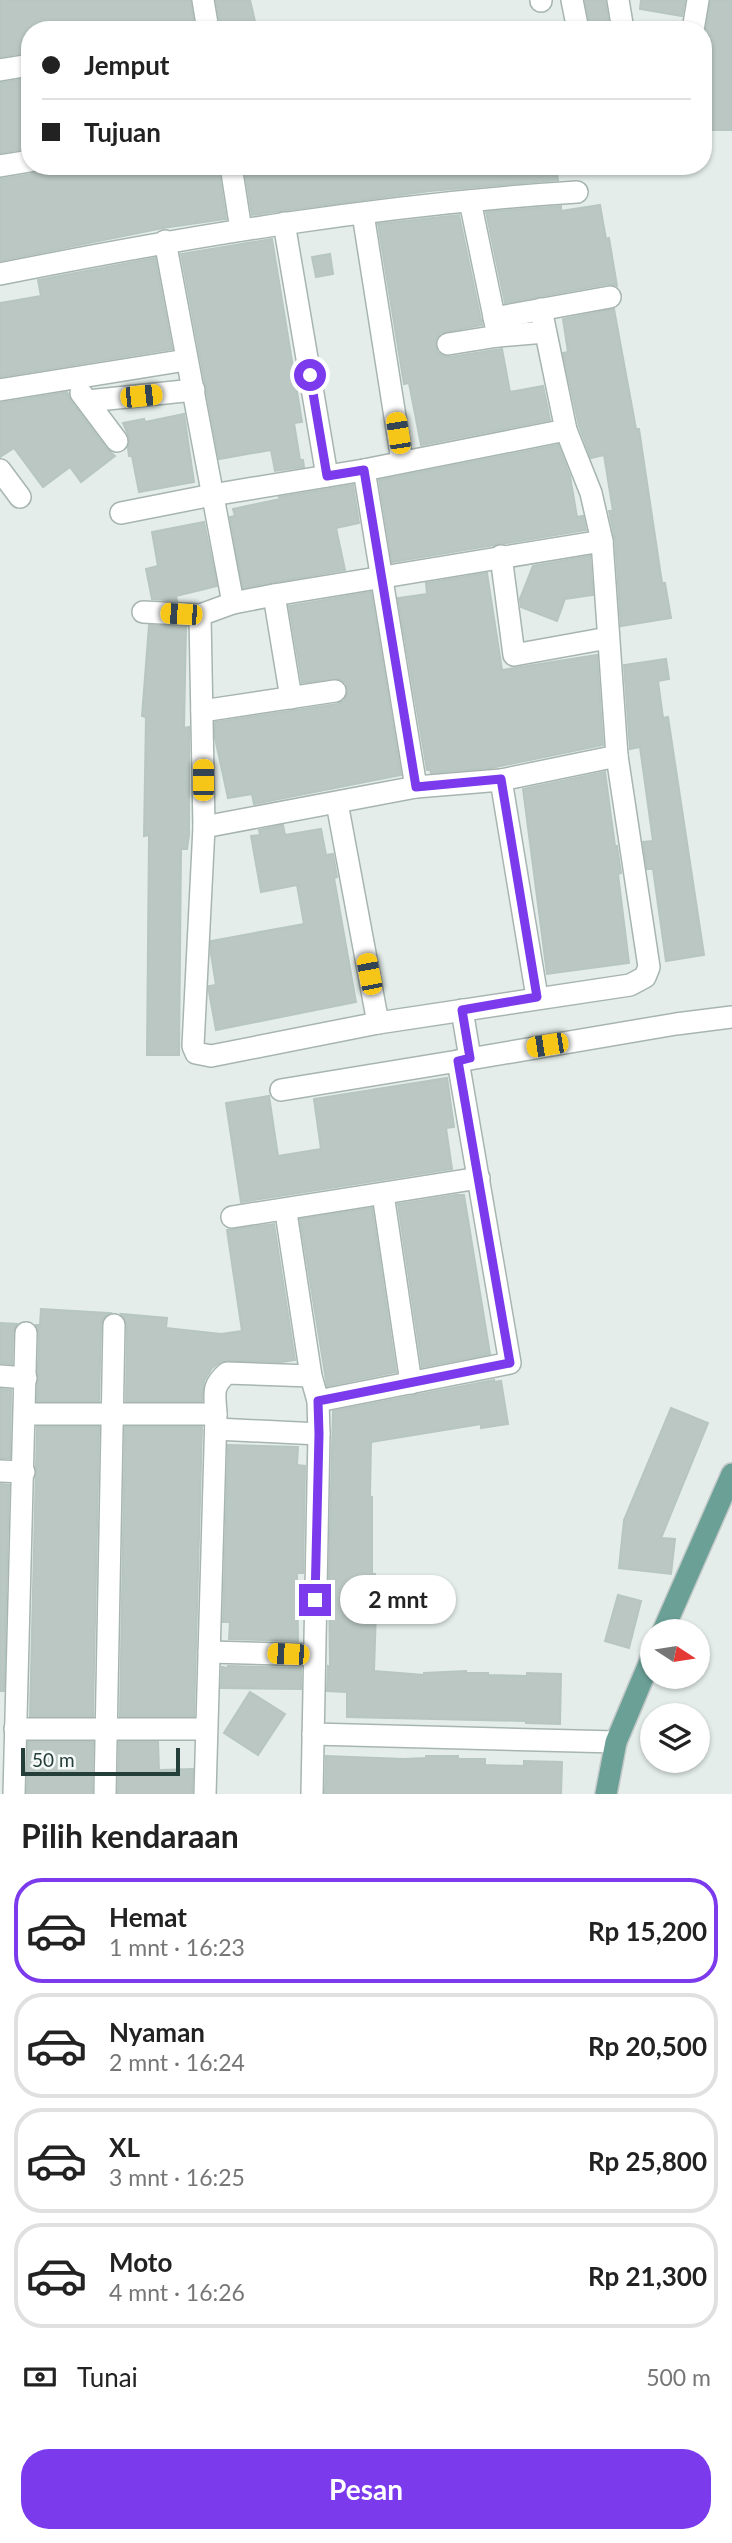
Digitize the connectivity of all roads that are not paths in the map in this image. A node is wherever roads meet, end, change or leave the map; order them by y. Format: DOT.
graph roads {
  1 [pos="203,0"];
  2 [pos="572,0"];
  3 [pos="618,0"];
  4 [pos="698,0"];
  5 [pos="206,21"];
  6 [pos="576,21"];
  7 [pos="622,21"];
  8 [pos="694,21"];
  9 [pos="21,66"];
  10 [pos="0,70"];
  11 [pos="21,162"];
  12 [pos="0,166"];
  13 [pos="232,175"];
  14 [pos="577,192"];
  15 [pos="470,201"];
  16 [pos="363,214"];
  17 [pos="284,223"];
  18 [pos="241,230"];
  19 [pos="165,241"];
  20 [pos="0,274"];
  21 [pos="610,296"];
  22 [pos="541,309"];
  23 [pos="496,327"];
  24 [pos="545,332"];
  25 [pos="448,344"];
  26 [pos="186,360"];
  27 [pos="69,378"];
  28 [pos="0,390"];
  29 [pos="194,390"];
  30 [pos="88,401"];
  31 [pos="566,430"];
  32 [pos="117,441"];
  33 [pos="402,461"];
  34 [pos="0,470"];
  35 [pos="364,470"];
  36 [pos="327,476"];
  37 [pos="212,495"];
  38 [pos="20,497"];
  39 [pos="121,513"];
  40 [pos="602,541"];
  41 [pos="501,556"];
  42 [pos="382,579"];
  43 [pos="274,595"];
  44 [pos="233,603"];
  45 [pos="143,612"];
  46 [pos="201,615"];
  47 [pos="608,638"];
  48 [pos="335,691"];
  49 [pos="291,698"];
  50 [pos="202,711"];
  51 [pos="617,756"];
  52 [pos="501,779"];
  53 [pos="416,787"];
  54 [pos="337,803"];
  55 [pos="204,827"];
  56 [pos="537,997"];
  57 [pos="462,1010"];
  58 [pos="732,1017"];
  59 [pos="378,1023"];
  60 [pos="464,1059"];
  61 [pos="281,1090"];
  62 [pos="479,1178"];
  63 [pos="383,1194"];
  64 [pos="232,1217"];
  65 [pos="287,1219"];
  66 [pos="114,1325"];
  67 [pos="26,1332"];
  68 [pos="0,1376"];
  69 [pos="311,1376"];
  70 [pos="26,1378"];
  71 [pos="411,1383"];
  72 [pos="318,1401"];
  73 [pos="25,1414"];
  74 [pos="113,1414"];
  75 [pos="216,1422"];
  76 [pos="319,1434"];
  77 [pos="0,1471"];
  78 [pos="24,1472"];
  79 [pos="732,1475"];
  80 [pos="10,1611"];
  81 [pos="668,1619"];
  82 [pos="209,1652"];
  83 [pos="314,1655"];
  84 [pos="640,1684"];
  85 [pos="8,1708"];
  86 [pos="205,1729"];
  87 [pos="105,1730"];
  88 [pos="313,1734"];
  89 [pos="10,1735"];
  90 [pos="615,1742"];
  91 [pos="14,1794"];
  92 [pos="105,1794"];
  93 [pos="205,1794"];
  94 [pos="312,1794"];
  95 [pos="606,1794"];
  1 -- 5 [label="street"];
  2 -- 6 [label="street"];
  3 -- 7 [label="street"];
  4 -- 8 [label="street"];
  9 -- 10 [label="street"];
  11 -- 12 [label="street"];
  13 -- 18 [label="street"];
  14 -- 15 [label="street"];
  15 -- 16 [label="street"];
  15 -- 23 [label="street"];
  16 -- 17 [label="street"];
  16 -- 33 [label="street"];
  17 -- 18 [label="street"];
  17 -- 36 [label="street"];
  18 -- 19 [label="street"];
  19 -- 20 [label="street"];
  19 -- 26 [label="street"];
  21 -- 22 [label="street"];
  22 -- 23 [label="street"];
  22 -- 24 [label="street"];
  23 -- 24 [label="street"];
  23 -- 25 [label="street"];
  24 -- 31 [label="street"];
  26 -- 27 [label="street"];
  26 -- 29 [label="street"];
  27 -- 28 [label="street"];
  27 -- 30 [label="street"];
  29 -- 30 [label="street"];
  29 -- 37 [label="street"];
  30 -- 32 [label="street"];
  31 -- 33 [label="street"];
  31 -- 40 [label="street"];
  33 -- 35 [label="street"];
  34 -- 38 [label="street"];
  35 -- 36 [label="street"];
  35 -- 42 [label="street"];
  36 -- 37 [label="street"];
  37 -- 39 [label="street"];
  37 -- 44 [label="street"];
  40 -- 41 [label="street"];
  40 -- 47 [label="street"];
  41 -- 42 [label="street"];
  41 -- 47 [label="street"];
  42 -- 43 [label="street"];
  42 -- 53 [label="street"];
  43 -- 44 [label="street"];
  43 -- 49 [label="street"];
  44 -- 46 [label="street"];
  45 -- 46 [label="street"];
  46 -- 50 [label="street"];
  47 -- 51 [label="street"];
  48 -- 49 [label="street"];
  49 -- 50 [label="street"];
  50 -- 55 [label="street"];
  51 -- 52 [label="street"];
  51 -- 56 [label="street"];
  52 -- 53 [label="street"];
  52 -- 56 [label="street"];
  53 -- 54 [label="street"];
  54 -- 55 [label="street"];
  54 -- 59 [label="street"];
  55 -- 59 [label="street"];
  56 -- 57 [label="street"];
  57 -- 59 [label="street"];
  57 -- 60 [label="street"];
  58 -- 60 [label="street"];
  60 -- 61 [label="street"];
  60 -- 62 [label="street"];
  62 -- 63 [label="street"];
  62 -- 71 [label="street"];
  63 -- 64 [label="street"];
  63 -- 71 [label="street"];
  65 -- 69 [label="street"];
  66 -- 74 [label="street"];
  67 -- 70 [label="street"];
  68 -- 70 [label="street"];
  69 -- 72 [label="street"];
  69 -- 75 [label="street"];
  70 -- 73 [label="street"];
  71 -- 72 [label="street"];
  72 -- 76 [label="street"];
  73 -- 74 [label="street"];
  73 -- 78 [label="street"];
  74 -- 75 [label="street"];
  74 -- 87 [label="street"];
  75 -- 76 [label="street"];
  75 -- 82 [label="street"];
  76 -- 83 [label="street"];
  77 -- 78 [label="street"];
  78 -- 80 [label="street"];
  79 -- 81 [label="main road"];
  80 -- 85 [label="street"];
  82 -- 83 [label="street"];
  82 -- 86 [label="street"];
  83 -- 88 [label="street"];
  84 -- 90 [label="main road"];
  85 -- 89 [label="street"];
  86 -- 87 [label="street"];
  86 -- 93 [label="street"];
  87 -- 89 [label="street"];
  87 -- 92 [label="street"];
  88 -- 90 [label="street"];
  88 -- 94 [label="street"];
  89 -- 91 [label="street"];
  90 -- 95 [label="main road"];
}
